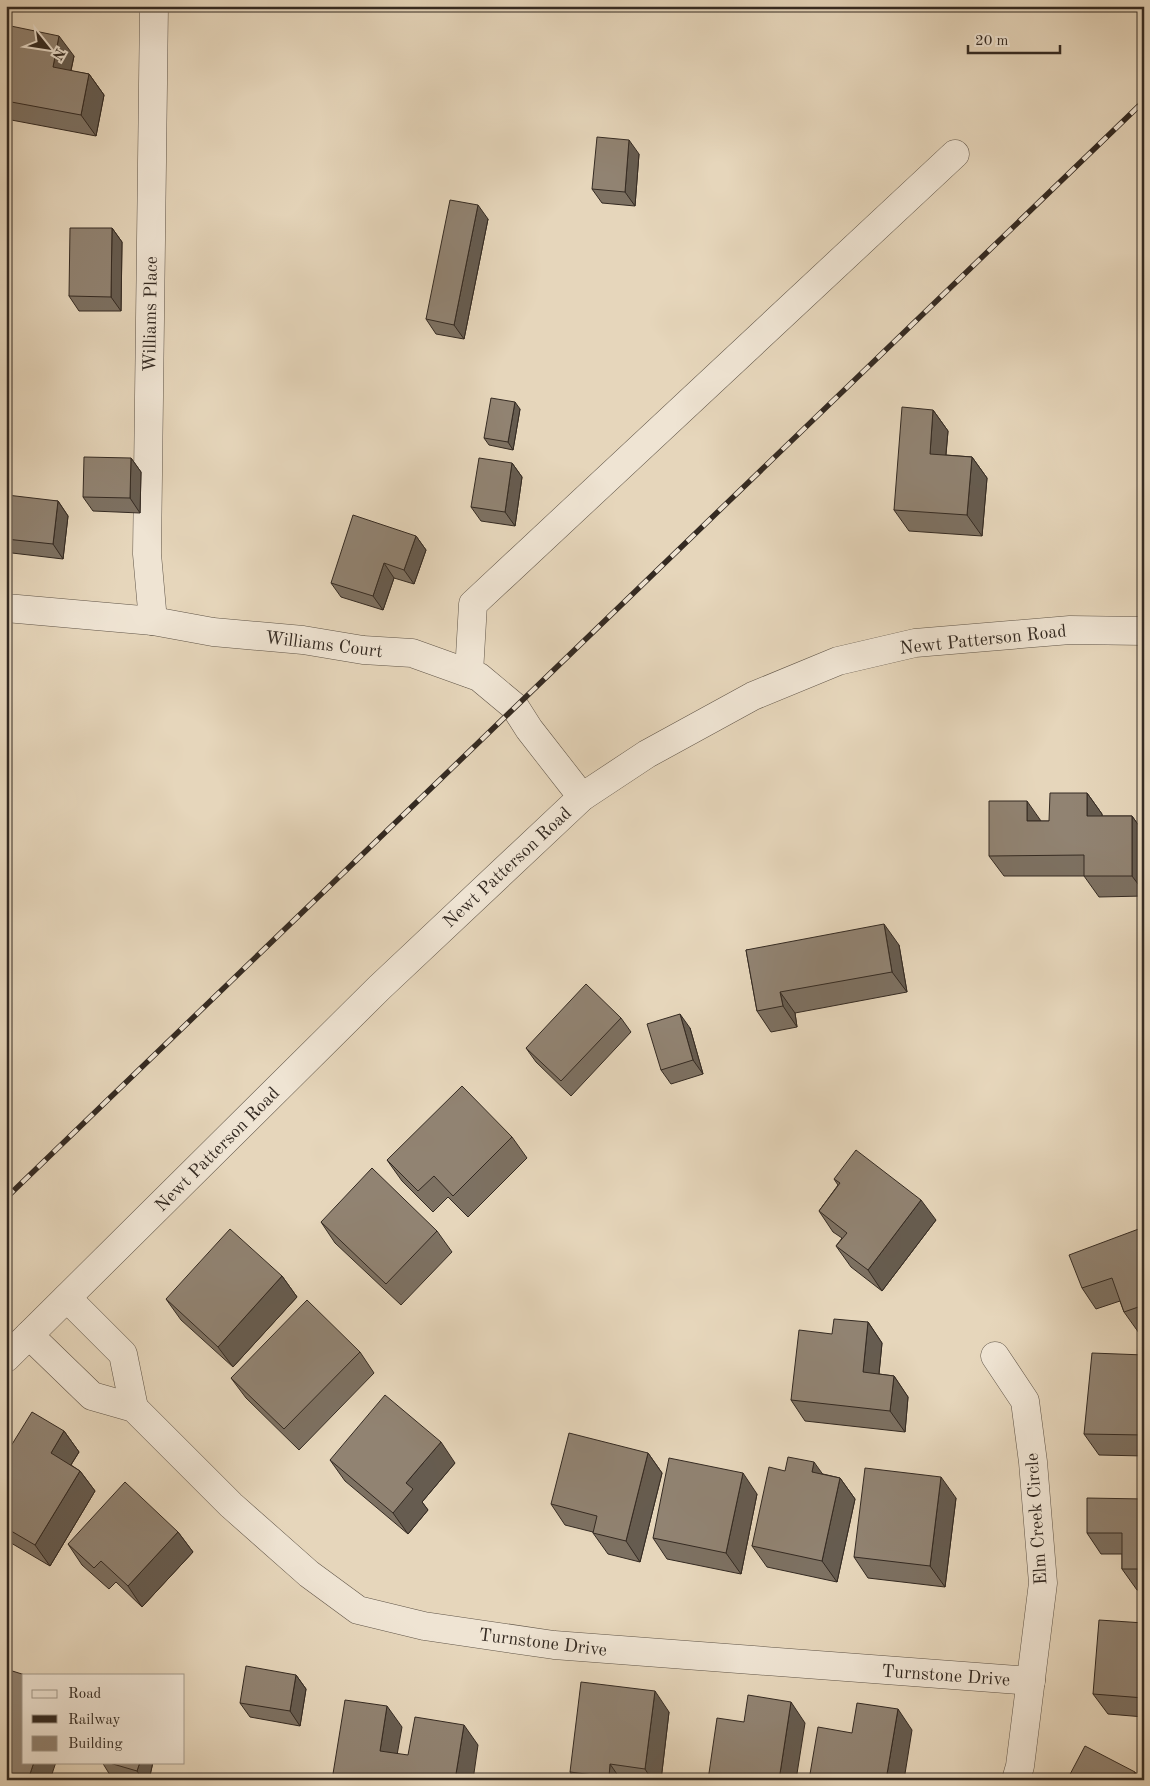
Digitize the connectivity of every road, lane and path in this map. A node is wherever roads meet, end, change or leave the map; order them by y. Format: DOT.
graph roads {
  1 [pos="154,6"];
  2 [pos="955,154"];
  3 [pos="6,608"];
  4 [pos="153,621"];
  5 [pos="1144,631"];
  6 [pos="469,673"];
  7 [pos="582,797"];
  8 [pos="67,1298"];
  9 [pos="29,1335"];
  10 [pos="995,1356"];
  11 [pos="6,1358"];
  12 [pos="134,1408"];
  13 [pos="1031,1681"];
  14 [pos="1016,1780"];
  1 -- 4 [label="street, Williams Place"];
  2 -- 6 [label="street"];
  3 -- 4 [label="street, Williams Court"];
  4 -- 6 [label="street, Williams Court"];
  5 -- 7 [label="street, Newt Patterson Road"];
  6 -- 7 [label="street, Williams Court"];
  7 -- 8 [label="street, Newt Patterson Road"];
  8 -- 9 [label="street, Newt Patterson Road"];
  8 -- 12 [label="street"];
  9 -- 11 [label="street, Newt Patterson Road"];
  9 -- 12 [label="street, Turnstone Drive"];
  10 -- 13 [label="street, Elm Creek Circle"];
  12 -- 13 [label="street, Turnstone Drive"];
  13 -- 14 [label="street, Elm Creek Circle"];
}
